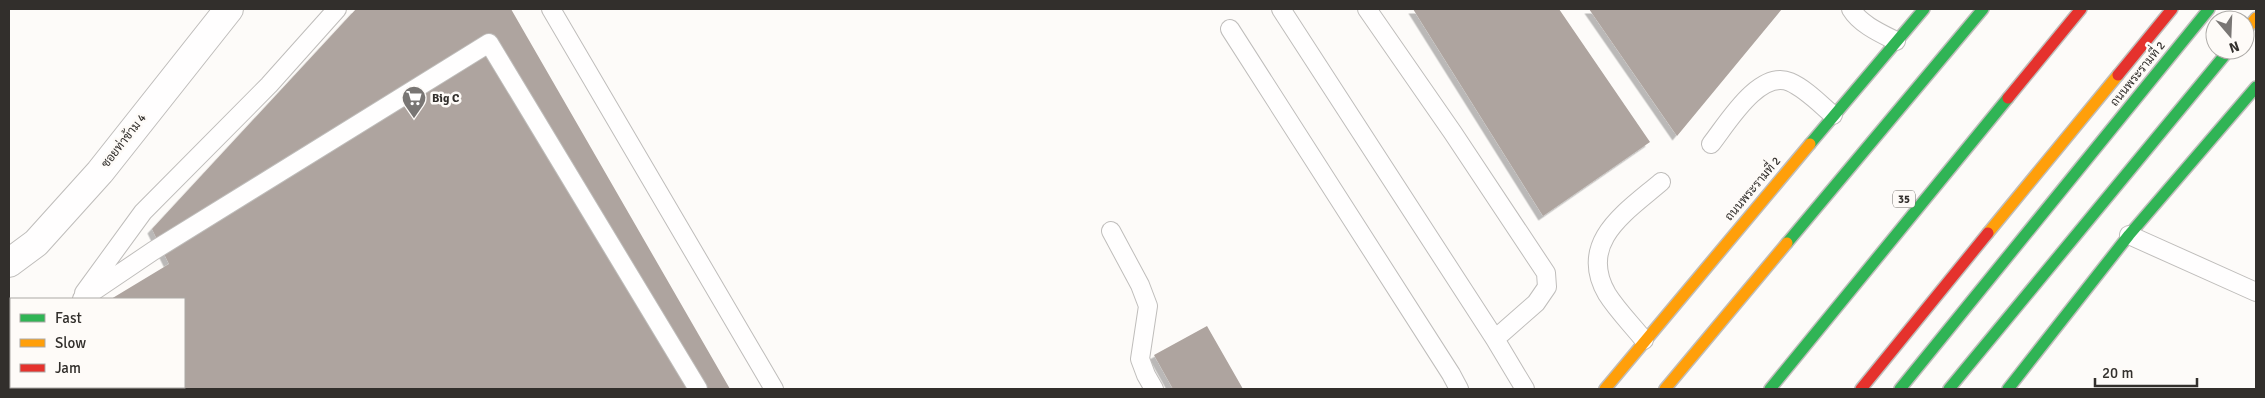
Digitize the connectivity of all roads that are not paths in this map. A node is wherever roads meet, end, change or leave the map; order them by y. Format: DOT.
graph roads {
  1 [pos="229,9"];
  2 [pos="337,9"];
  3 [pos="551,9"];
  4 [pos="1281,9"];
  5 [pos="1367,9"];
  6 [pos="1851,9"];
  7 [pos="1924,9"];
  8 [pos="1983,9"];
  9 [pos="2082,9"];
  10 [pos="2172,9"];
  11 [pos="2209,9"];
  12 [pos="1230,29"];
  13 [pos="1896,41"];
  14 [pos="2222,60"];
  15 [pos="2256,87"];
  16 [pos="1833,115"];
  17 [pos="1711,144"];
  18 [pos="1661,182"];
  19 [pos="1111,231"];
  20 [pos="2129,235"];
  21 [pos="9,264"];
  22 [pos="2256,292"];
  23 [pos="82,298"];
  24 [pos="82,298"];
  25 [pos="1496,339"];
  26 [pos="1644,340"];
  27 [pos="698,389"];
  28 [pos="774,389"];
  29 [pos="1154,389"];
  30 [pos="1459,389"];
  31 [pos="1525,389"];
  32 [pos="1605,389"];
  33 [pos="1665,389"];
  34 [pos="1770,389"];
  35 [pos="1860,389"];
  36 [pos="1900,389"];
  37 [pos="1949,389"];
  38 [pos="2008,389"];
  1 -- 21 [label="street, ซอยท่าข้าม 4"];
  2 -- 23 [label="lane"];
  3 -- 28 [label="lane"];
  4 -- 25 [label="lane"];
  5 -- 25 [label="lane"];
  6 -- 13 [label="lane"];
  7 -- 13 [label="main road, ถนนพระรามที่ 2"];
  8 -- 33 [label="main road"];
  9 -- 34 [label="main road"];
  10 -- 35 [label="main road"];
  11 -- 36 [label="main road, ถนนพระรามที่ 2"];
  12 -- 30 [label="lane"];
  13 -- 16 [label="main road, ถนนพระรามที่ 2"];
  14 -- 37 [label="main road"];
  15 -- 20 [label="main road"];
  16 -- 17 [label="lane"];
  16 -- 26 [label="main road, ถนนพระรามที่ 2"];
  18 -- 26 [label="lane"];
  19 -- 29 [label="lane"];
  20 -- 22 [label="lane"];
  20 -- 38 [label="main road"];
  24 -- 27 [label="lane"];
  25 -- 31 [label="lane"];
  26 -- 32 [label="main road, ถนนพระรามที่ 2"];
}
